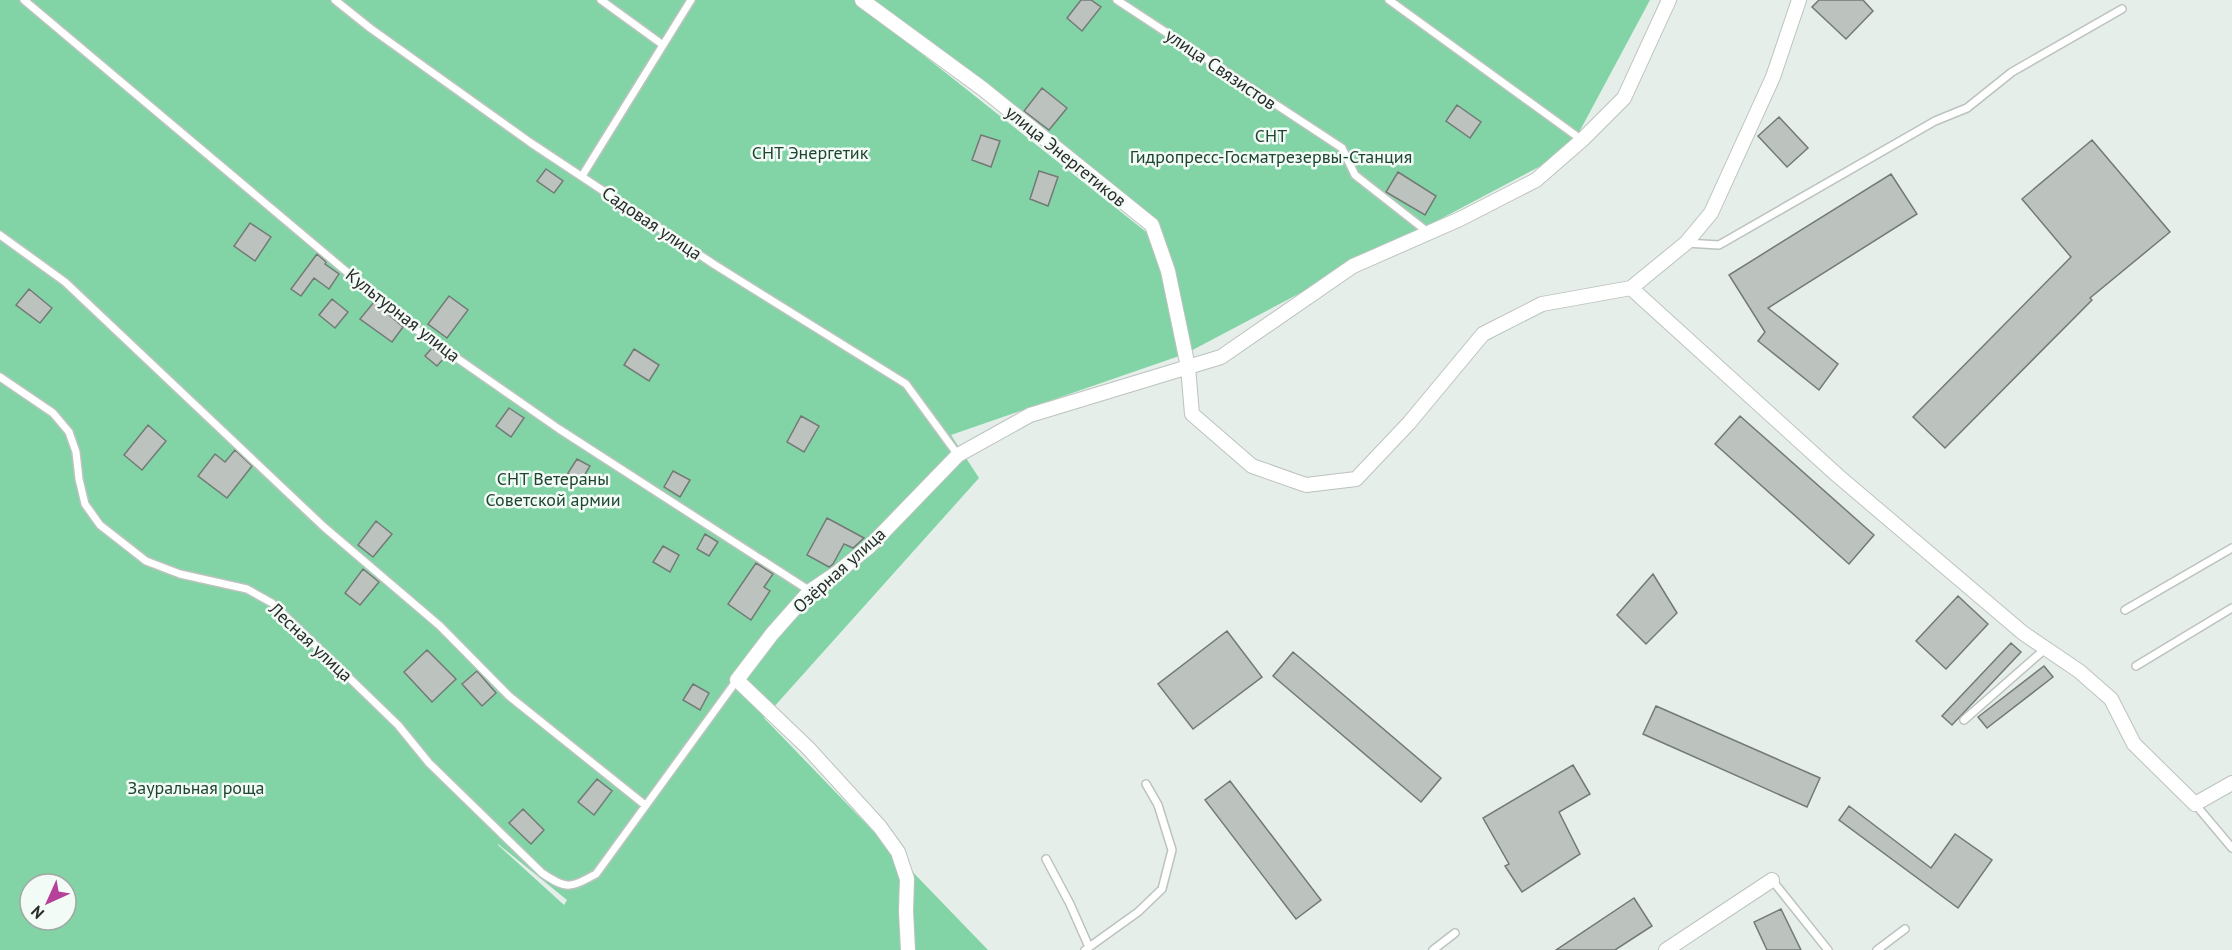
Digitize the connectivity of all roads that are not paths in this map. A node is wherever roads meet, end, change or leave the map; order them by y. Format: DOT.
graph roads {
  1 [pos="24,0"];
  2 [pos="335,0"];
  3 [pos="601,0"];
  4 [pos="691,0"];
  5 [pos="862,0"];
  6 [pos="1117,0"];
  7 [pos="1389,0"];
  8 [pos="1669,0"];
  9 [pos="1799,0"];
  10 [pos="2122,9"];
  11 [pos="663,45"];
  12 [pos="1582,140"];
  13 [pos="582,176"];
  14 [pos="1429,233"];
  15 [pos="0,235"];
  16 [pos="1686,243"];
  17 [pos="1631,288"];
  18 [pos="1188,367"];
  19 [pos="0,377"];
  20 [pos="958,455"];
  21 [pos="2232,548"];
  22 [pos="810,591"];
  23 [pos="2232,608"];
  24 [pos="2125,610"];
  25 [pos="2045,649"];
  26 [pos="2136,666"];
  27 [pos="737,680"];
  28 [pos="1964,720"];
  29 [pos="2232,783"];
  30 [pos="1146,784"];
  31 [pos="2195,804"];
  32 [pos="645,805"];
  33 [pos="2232,848"];
  34 [pos="1046,859"];
  35 [pos="1772,880"];
  36 [pos="576,885"];
  37 [pos="1905,929"];
  38 [pos="1455,933"];
  39 [pos="1087,949"];
  40 [pos="908,950"];
  41 [pos="1433,950"];
  42 [pos="1666,950"];
  43 [pos="1828,950"];
  44 [pos="1877,950"];
  1 -- 22 [label="lane, Культурная улица"];
  2 -- 13 [label="lane, Садовая улица"];
  3 -- 11 [label="lane"];
  4 -- 11 [label="lane"];
  5 -- 18 [label="street, улица Энергетиков"];
  6 -- 14 [label="lane, улица Связистов"];
  7 -- 12 [label="lane"];
  8 -- 12 [label="street, Озёрная улица"];
  9 -- 16 [label="street"];
  10 -- 16 [label="lane"];
  11 -- 13 [label="lane"];
  12 -- 14 [label="street, Озёрная улица"];
  13 -- 20 [label="lane, Садовая улица"];
  14 -- 18 [label="street, Озёрная улица"];
  15 -- 32 [label="lane"];
  16 -- 17 [label="street"];
  17 -- 18 [label="street, улица Энергетиков"];
  17 -- 25 [label="street"];
  18 -- 20 [label="street, Озёрная улица"];
  19 -- 36 [label="lane, Лесная улица"];
  20 -- 22 [label="street, Озёрная улица"];
  21 -- 24 [label="lane"];
  22 -- 27 [label="street, Озёрная улица"];
  23 -- 26 [label="lane"];
  25 -- 28 [label="lane"];
  25 -- 31 [label="street"];
  27 -- 32 [label="lane, Озёрная улица"];
  27 -- 40 [label="street"];
  29 -- 31 [label="street"];
  30 -- 39 [label="lane"];
  31 -- 33 [label="lane"];
  32 -- 36 [label="lane, Озёрная улица"];
  34 -- 39 [label="lane"];
  35 -- 42 [label="street"];
  35 -- 43 [label="lane"];
  37 -- 44 [label="lane"];
  38 -- 41 [label="lane"];
}
